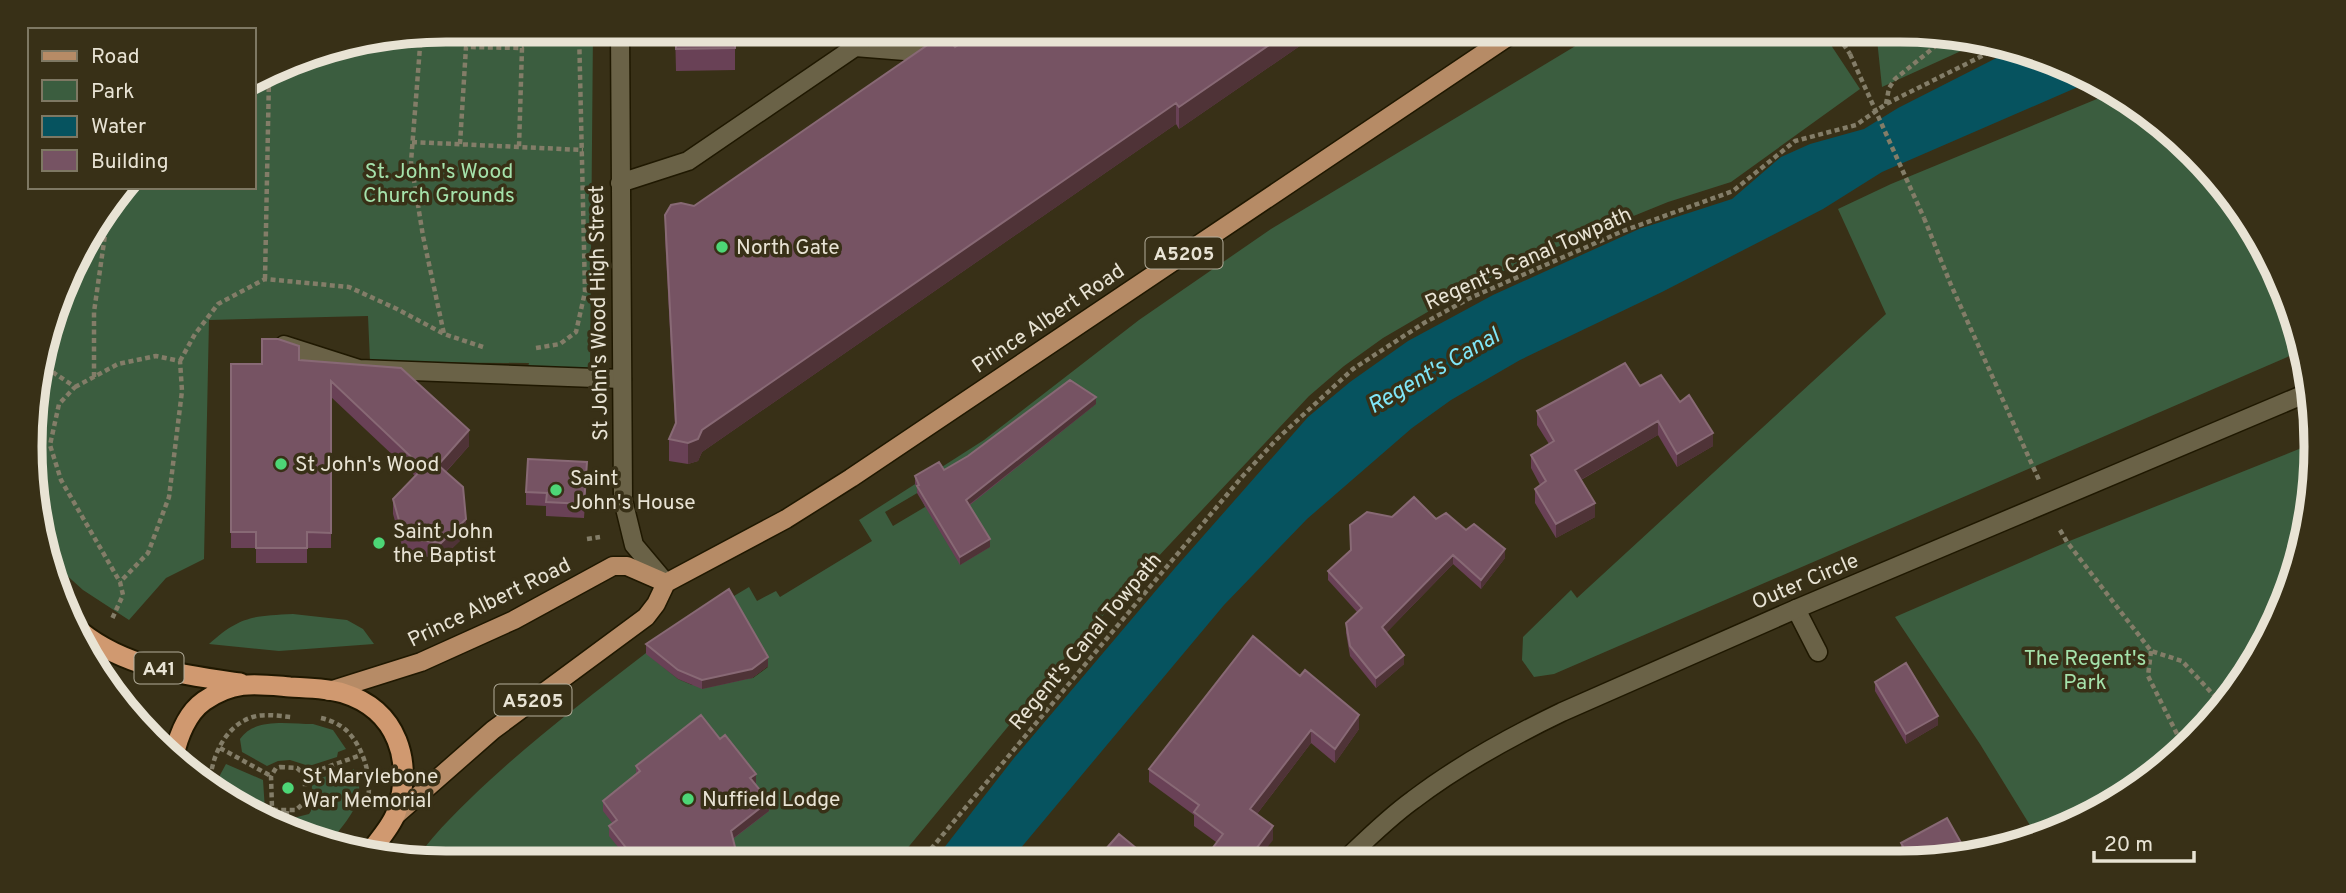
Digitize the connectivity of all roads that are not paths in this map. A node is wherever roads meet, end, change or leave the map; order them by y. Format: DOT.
graph roads {
  1 [pos="620,42"];
  2 [pos="860,42"];
  3 [pos="920,42"];
  4 [pos="1500,42"];
  5 [pos="855,47"];
  6 [pos="620,183"];
  7 [pos="284,345"];
  8 [pos="622,379"];
  9 [pos="2301,396"];
  10 [pos="666,583"];
  11 [pos="1796,609"];
  12 [pos="91,638"];
  13 [pos="1818,652"];
  14 [pos="244,683"];
  15 [pos="330,691"];
  16 [pos="177,748"];
  17 [pos="395,816"];
  18 [pos="375,844"];
  19 [pos="1354,851"];
  1 -- 6 [label="street, St John's Wood High Street"];
  2 -- 5 [label="street"];
  3 -- 5 [label="street"];
  4 -- 10 [label="main road, Prince Albert Road / A5205"];
  5 -- 6 [label="street"];
  6 -- 8 [label="street, St John's Wood High Street"];
  7 -- 8 [label="street"];
  8 -- 10 [label="street, St John's Wood High Street"];
  9 -- 11 [label="street, Outer Circle"];
  10 -- 15 [label="main road, Prince Albert Road"];
  10 -- 17 [label="main road, A5205"];
  11 -- 13 [label="street"];
  11 -- 19 [label="street, Outer Circle"];
  12 -- 14 [label="highway, A41"];
  14 -- 15 [label="highway, A41"];
  14 -- 16 [label="highway"];
  15 -- 17 [label="highway, A41"];
  17 -- 18 [label="highway, A41"];
}
